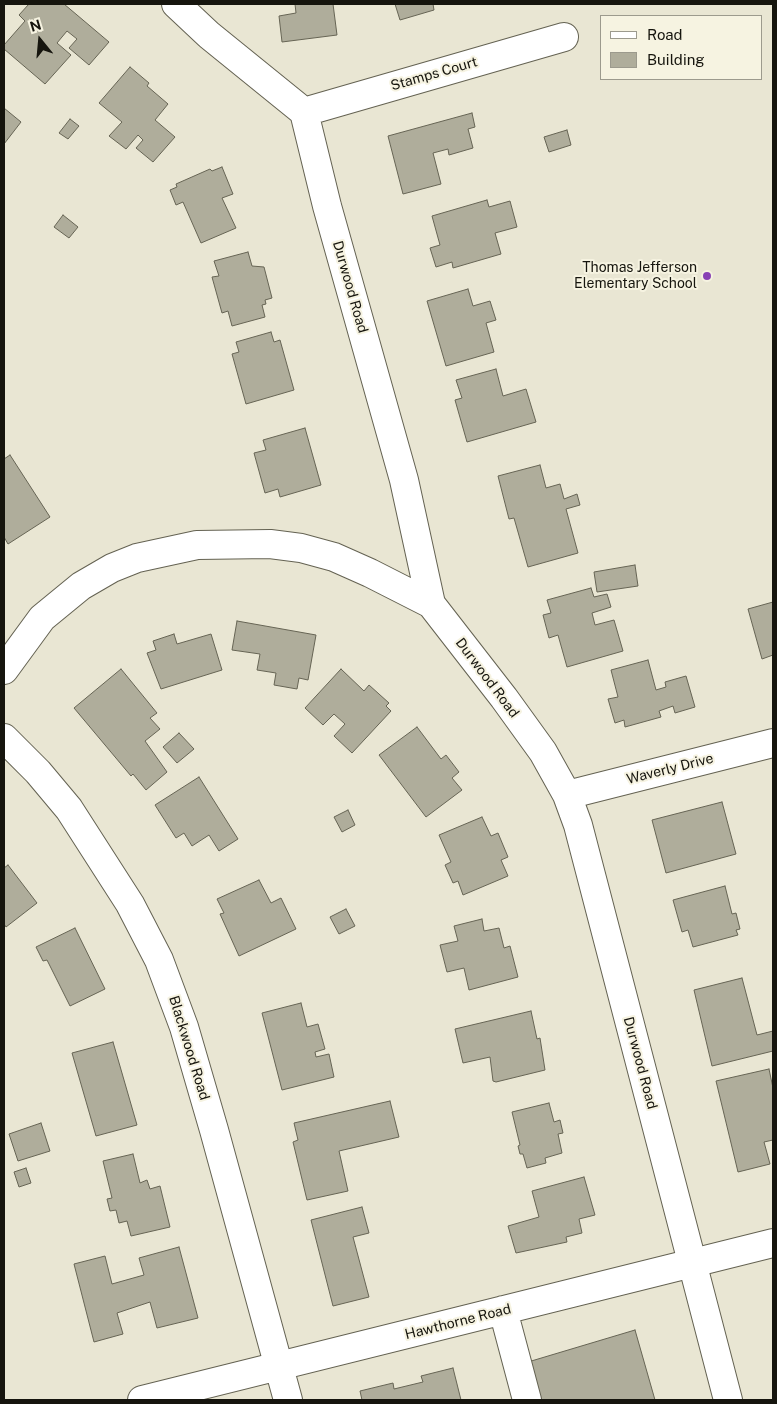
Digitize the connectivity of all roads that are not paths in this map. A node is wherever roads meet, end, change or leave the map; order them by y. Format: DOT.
graph roads {
  1 [pos="176,4"];
  2 [pos="564,37"];
  3 [pos="304,112"];
  4 [pos="431,604"];
  5 [pos="4,670"];
  6 [pos="4,738"];
  7 [pos="773,743"];
  8 [pos="567,795"];
  9 [pos="773,1243"];
  10 [pos="692,1263"];
  11 [pos="503,1310"];
  12 [pos="279,1366"];
  13 [pos="142,1400"];
  14 [pos="288,1400"];
  15 [pos="527,1400"];
  16 [pos="728,1400"];
  1 -- 3 [label="street"];
  2 -- 3 [label="street, Stamps Court"];
  3 -- 4 [label="street, Durwood Road"];
  4 -- 5 [label="street"];
  4 -- 8 [label="street, Durwood Road"];
  6 -- 12 [label="street, Blackwood Road"];
  7 -- 8 [label="street, Waverly Drive"];
  8 -- 10 [label="street, Durwood Road"];
  9 -- 10 [label="street, Hawthorne Road"];
  10 -- 11 [label="street, Hawthorne Road"];
  10 -- 16 [label="street, Durwood Road"];
  11 -- 12 [label="street, Hawthorne Road"];
  11 -- 15 [label="street"];
  12 -- 13 [label="street, Hawthorne Road"];
  12 -- 14 [label="street, Blackwood Road"];
}
